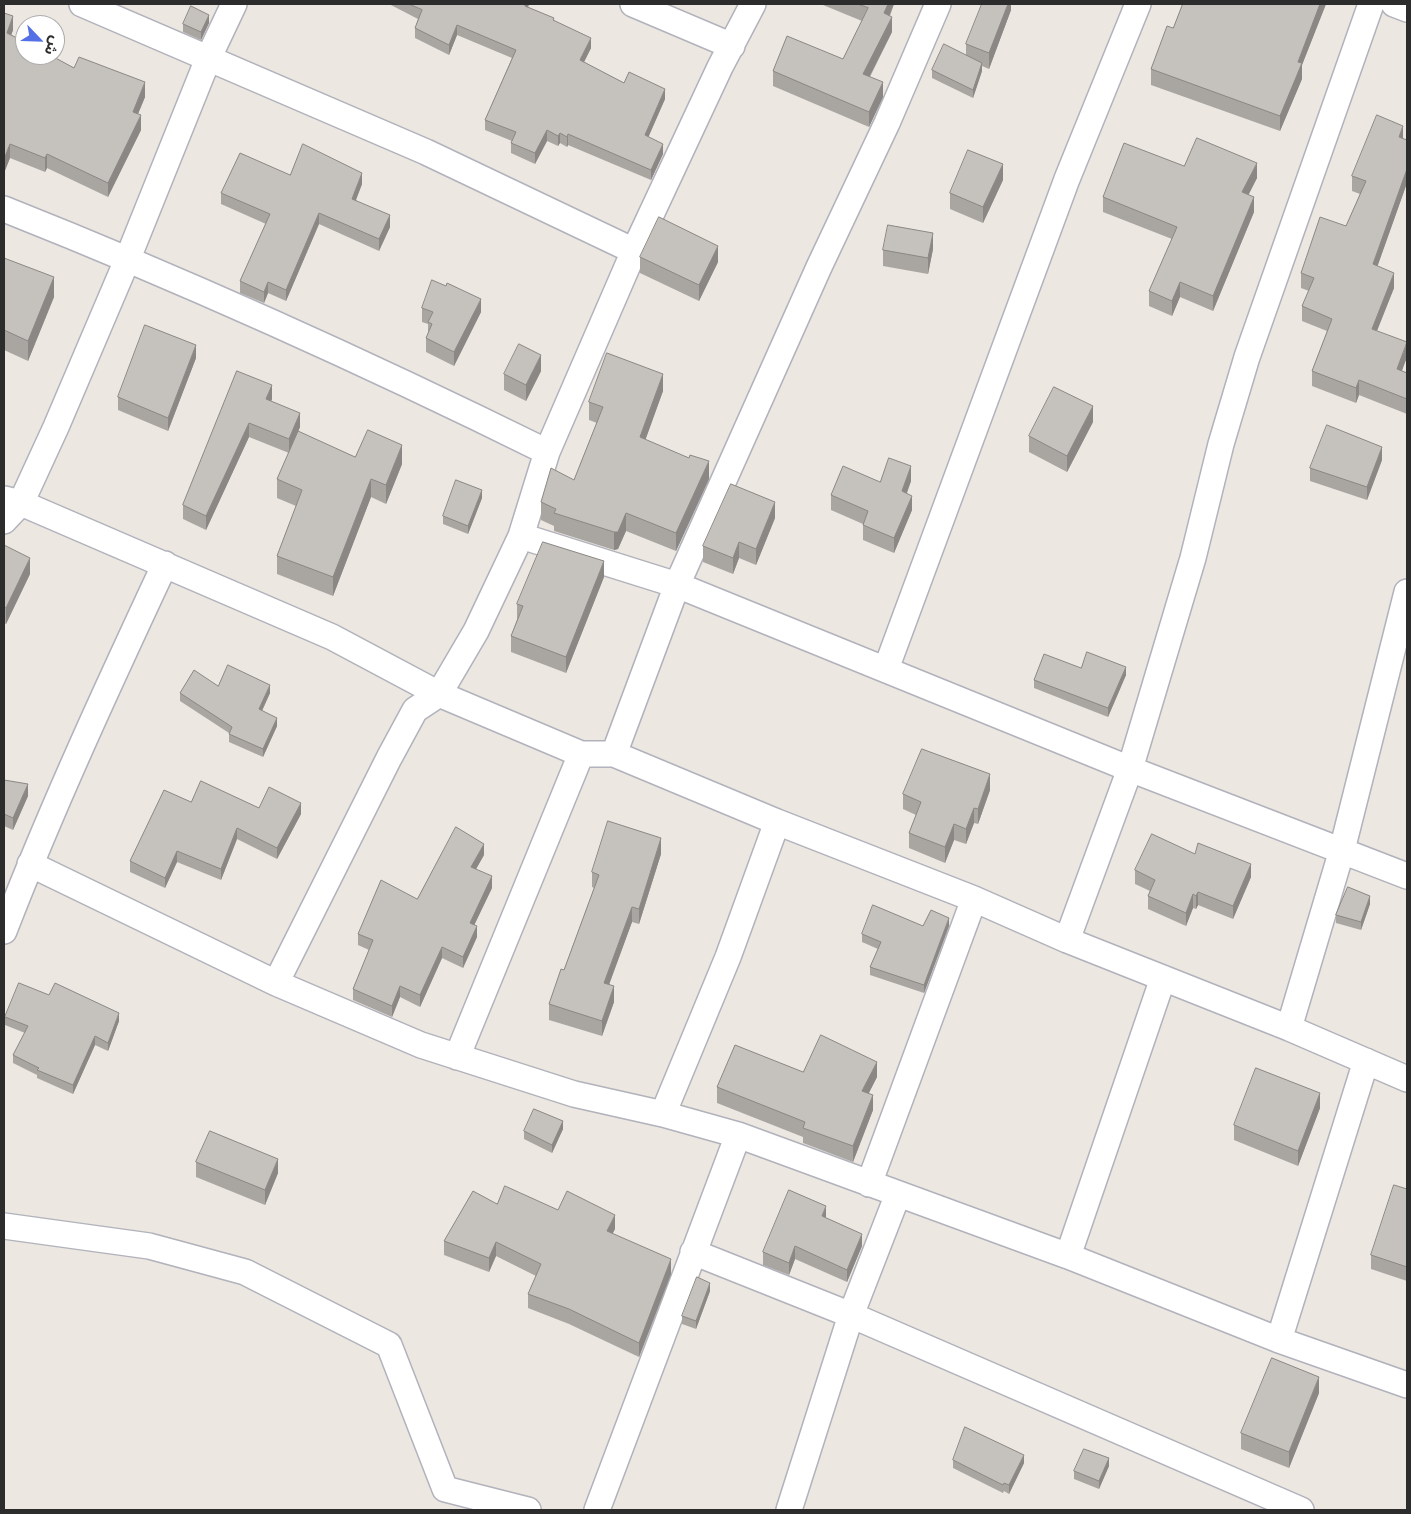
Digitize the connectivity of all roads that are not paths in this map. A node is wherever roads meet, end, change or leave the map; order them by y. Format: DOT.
graph roads {
  1 [pos="82,4"];
  2 [pos="234,4"];
  3 [pos="634,4"];
  4 [pos="753,4"];
  5 [pos="938,4"];
  6 [pos="1138,4"];
  7 [pos="1370,4"];
  8 [pos="1394,4"];
  9 [pos="1407,9"];
  10 [pos="732,46"];
  11 [pos="208,59"];
  12 [pos="4,208"];
  13 [pos="634,251"];
  14 [pos="128,258"];
  15 [pos="548,452"];
  16 [pos="12,501"];
  17 [pos="4,521"];
  18 [pos="521,536"];
  19 [pos="165,564"];
  20 [pos="677,585"];
  21 [pos="1407,592"];
  22 [pos="886,669"];
  23 [pos="438,694"];
  24 [pos="581,754"];
  25 [pos="614,754"];
  26 [pos="1130,769"];
  27 [pos="777,822"];
  28 [pos="1342,850"];
  29 [pos="30,864"];
  30 [pos="1407,876"];
  31 [pos="974,900"];
  32 [pos="4,931"];
  33 [pos="1067,940"];
  34 [pos="1163,978"];
  35 [pos="276,983"];
  36 [pos="1289,1028"];
  37 [pos="457,1057"];
  38 [pos="1366,1061"];
  39 [pos="1407,1079"];
  40 [pos="663,1114"];
  41 [pos="738,1135"];
  42 [pos="869,1184"];
  43 [pos="898,1194"];
  44 [pos="4,1226"];
  45 [pos="693,1252"];
  46 [pos="1068,1256"];
  47 [pos="851,1315"];
  48 [pos="1279,1340"];
  49 [pos="1407,1385"];
  50 [pos="528,1510"];
  51 [pos="597,1510"];
  52 [pos="789,1510"];
  53 [pos="1301,1510"];
  1 -- 11 [label="street"];
  2 -- 11 [label="street"];
  3 -- 10 [label="street"];
  4 -- 10 [label="street"];
  5 -- 20 [label="street"];
  6 -- 22 [label="street"];
  7 -- 26 [label="street"];
  8 -- 9 [label="street"];
  10 -- 13 [label="street"];
  11 -- 13 [label="street"];
  11 -- 14 [label="street"];
  12 -- 14 [label="street"];
  13 -- 15 [label="street"];
  14 -- 15 [label="street"];
  14 -- 16 [label="street"];
  15 -- 18 [label="street"];
  16 -- 17 [label="street"];
  16 -- 19 [label="street"];
  18 -- 20 [label="street"];
  18 -- 23 [label="street"];
  19 -- 23 [label="street"];
  19 -- 29 [label="street"];
  20 -- 22 [label="street"];
  20 -- 25 [label="street"];
  21 -- 28 [label="street"];
  22 -- 26 [label="street"];
  23 -- 24 [label="street"];
  23 -- 35 [label="street"];
  24 -- 25 [label="street"];
  24 -- 37 [label="street"];
  25 -- 27 [label="street"];
  26 -- 28 [label="street"];
  26 -- 33 [label="street"];
  27 -- 31 [label="street"];
  27 -- 40 [label="street"];
  28 -- 30 [label="street"];
  28 -- 36 [label="street"];
  29 -- 32 [label="street"];
  29 -- 35 [label="street"];
  31 -- 33 [label="street"];
  31 -- 42 [label="street"];
  33 -- 34 [label="street"];
  34 -- 36 [label="street"];
  34 -- 46 [label="street"];
  35 -- 37 [label="street"];
  36 -- 38 [label="street"];
  37 -- 40 [label="street"];
  38 -- 39 [label="street"];
  38 -- 48 [label="street"];
  40 -- 41 [label="street"];
  41 -- 42 [label="street"];
  41 -- 45 [label="street"];
  42 -- 43 [label="street"];
  43 -- 46 [label="street"];
  43 -- 47 [label="street"];
  44 -- 50 [label="street"];
  45 -- 47 [label="street"];
  45 -- 51 [label="street"];
  46 -- 48 [label="street"];
  47 -- 52 [label="street"];
  47 -- 53 [label="street"];
  48 -- 49 [label="street"];
}
